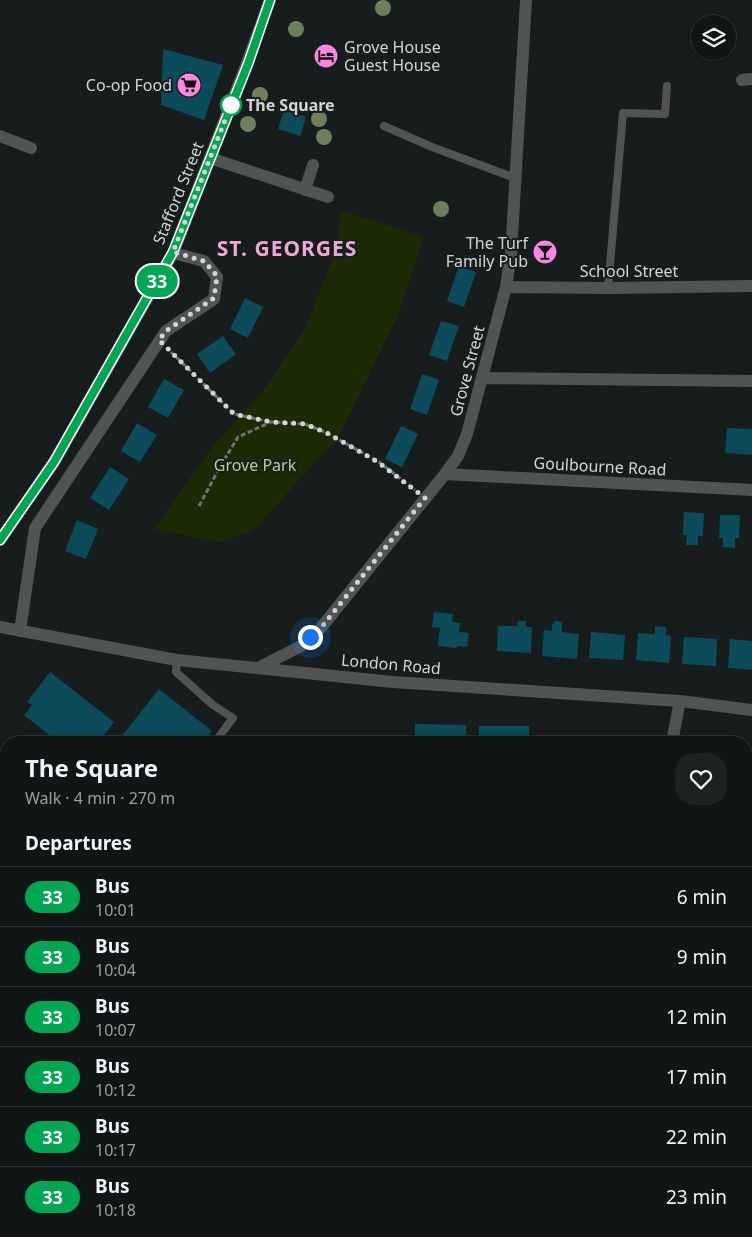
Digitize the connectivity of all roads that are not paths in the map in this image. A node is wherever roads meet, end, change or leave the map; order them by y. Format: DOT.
graph roads {
  1 [pos="270,0"];
  2 [pos="526,0"];
  3 [pos="667,86"];
  4 [pos="384,126"];
  5 [pos="0,136"];
  6 [pos="31,148"];
  7 [pos="210,158"];
  8 [pos="313,165"];
  9 [pos="515,178"];
  10 [pos="305,190"];
  11 [pos="328,197"];
  12 [pos="173,252"];
  13 [pos="752,286"];
  14 [pos="506,287"];
  15 [pos="608,288"];
  16 [pos="483,378"];
  17 [pos="752,381"];
  18 [pos="445,474"];
  19 [pos="752,490"];
  20 [pos="0,540"];
  21 [pos="0,627"];
  22 [pos="20,631"];
  23 [pos="177,660"];
  24 [pos="258,668"];
  25 [pos="680,701"];
  26 [pos="752,710"];
  27 [pos="220,736"];
  28 [pos="673,736"];
  1 -- 7 [label="street, Stafford Street"];
  2 -- 9 [label="street, Grove Street"];
  3 -- 15 [label="lane"];
  4 -- 9 [label="lane"];
  5 -- 6 [label="street"];
  7 -- 10 [label="street"];
  7 -- 12 [label="street, Stafford Street"];
  8 -- 10 [label="street"];
  9 -- 14 [label="street, Grove Street"];
  10 -- 11 [label="street"];
  12 -- 20 [label="street, Stafford Street"];
  12 -- 22 [label="street"];
  13 -- 15 [label="street, School Street"];
  14 -- 15 [label="street, School Street"];
  14 -- 16 [label="street, Grove Street"];
  16 -- 17 [label="street"];
  16 -- 18 [label="street, Grove Street"];
  18 -- 19 [label="street, Goulbourne Road"];
  18 -- 24 [label="street, Grove Street"];
  21 -- 22 [label="street, London Road"];
  22 -- 23 [label="street, London Road"];
  23 -- 24 [label="street, London Road"];
  23 -- 27 [label="lane"];
  24 -- 25 [label="street, London Road"];
  25 -- 26 [label="street, London Road"];
  25 -- 28 [label="street"];
}
